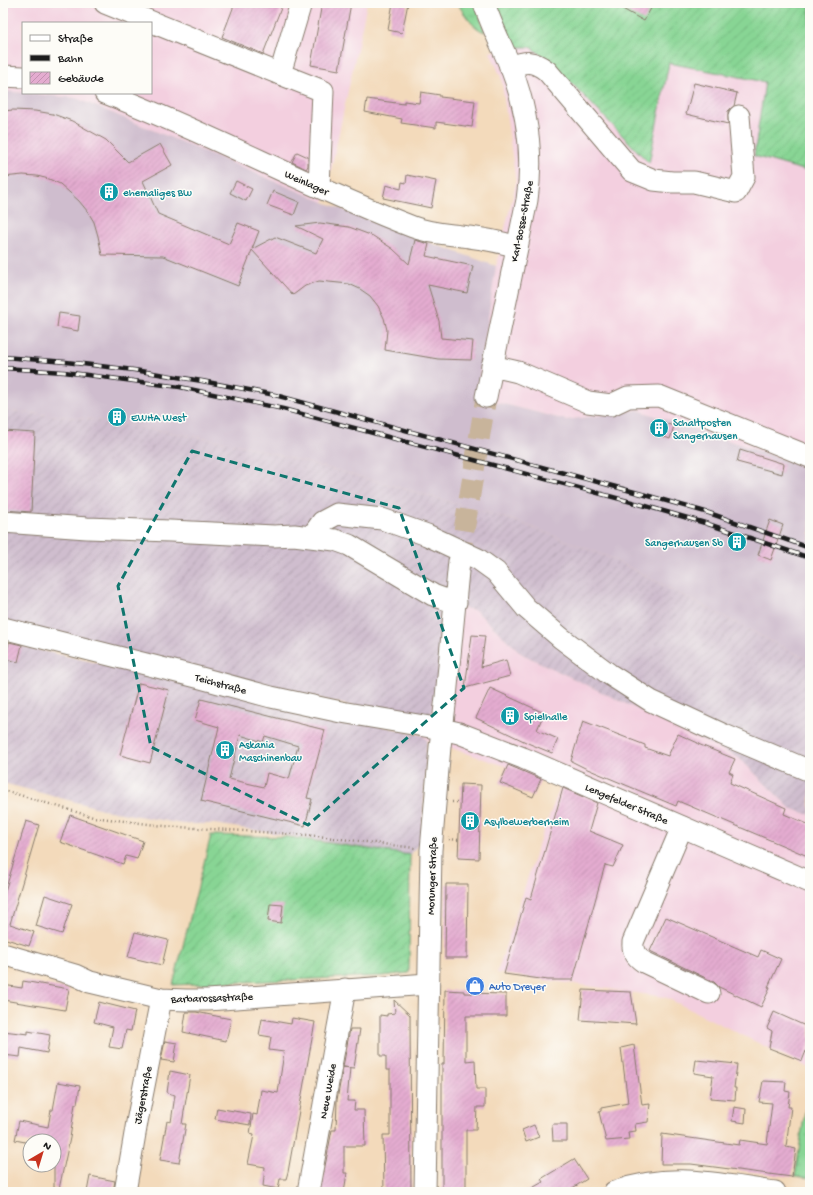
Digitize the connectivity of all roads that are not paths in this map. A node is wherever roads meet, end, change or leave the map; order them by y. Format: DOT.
graph roads {
  1 [pos="105,3"];
  2 [pos="301,3"];
  3 [pos="484,3"];
  4 [pos="152,22"];
  5 [pos="152,22"];
  6 [pos="510,67"];
  7 [pos="280,74"];
  8 [pos="3,76"];
  9 [pos="22,76"];
  10 [pos="108,94"];
  11 [pos="739,116"];
  12 [pos="319,187"];
  13 [pos="517,247"];
  14 [pos="492,366"];
  15 [pos="486,397"];
  16 [pos="810,457"];
  17 [pos="3,522"];
  18 [pos="312,536"];
  19 [pos="459,561"];
  20 [pos="456,602"];
  21 [pos="3,628"];
  22 [pos="442,729"];
  23 [pos="810,771"];
  24 [pos="682,827"];
  25 [pos="810,882"];
  26 [pos="3,954"];
  27 [pos="428,984"];
  28 [pos="345,989"];
  29 [pos="709,993"];
  30 [pos="161,998"];
  31 [pos="650,1187"];
  32 [pos="125,1192"];
  33 [pos="308,1192"];
  34 [pos="425,1192"];
  35 [pos="614,1192"];
  36 [pos="774,1192"];
  1 -- 5 [label="street"];
  2 -- 7 [label="street"];
  3 -- 6 [label="street, Karl-Bosse-Straße"];
  4 -- 7 [label="street"];
  6 -- 11 [label="street"];
  6 -- 13 [label="street, Karl-Bosse-Straße"];
  7 -- 12 [label="street"];
  8 -- 9 [label="street"];
  10 -- 12 [label="street, Weinlager"];
  12 -- 13 [label="street, Weinlager"];
  13 -- 14 [label="street, Karl-Bosse-Straße"];
  14 -- 15 [label="street, Karl-Bosse-Straße"];
  14 -- 16 [label="street"];
  17 -- 18 [label="street"];
  18 -- 20 [label="street"];
  18 -- 23 [label="street"];
  19 -- 20 [label="street, Morunger Straße"];
  20 -- 22 [label="street, Morunger Straße"];
  21 -- 22 [label="street, Teichstraße"];
  22 -- 24 [label="street, Lengefelder Straße"];
  22 -- 27 [label="street, Morunger Straße"];
  24 -- 25 [label="street, Lengefelder Straße"];
  24 -- 29 [label="street"];
  26 -- 30 [label="street, Barbarossastraße"];
  27 -- 28 [label="street, Barbarossastraße"];
  27 -- 34 [label="street, Morunger Straße"];
  28 -- 30 [label="street, Barbarossastraße"];
  28 -- 33 [label="street, Neue Weide"];
  30 -- 32 [label="street, Jägerstraße"];
  31 -- 35 [label="street"];
  31 -- 36 [label="street"];
}
